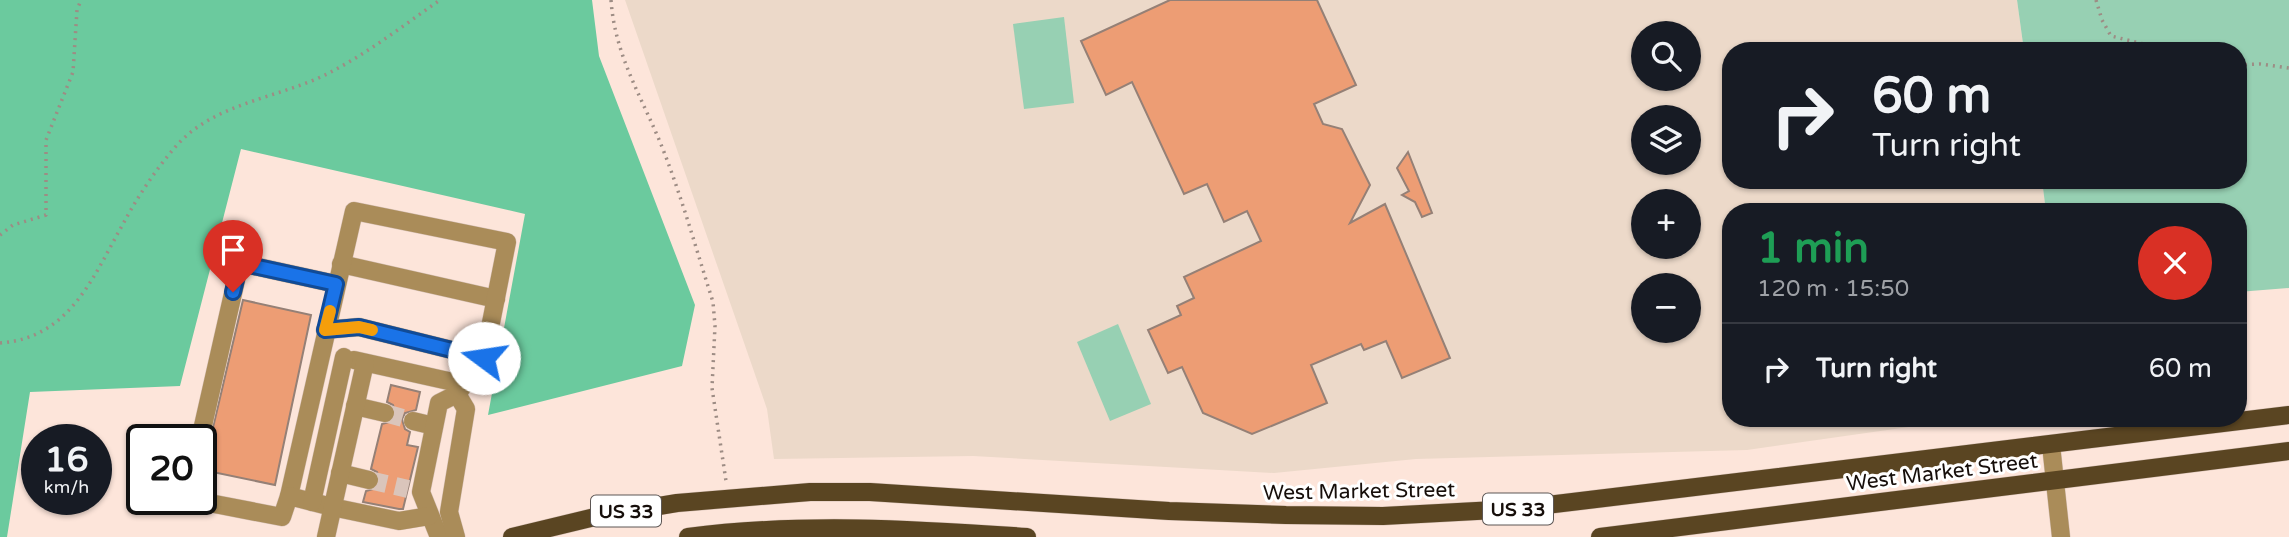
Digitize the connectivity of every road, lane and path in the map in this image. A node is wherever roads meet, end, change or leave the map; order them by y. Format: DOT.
graph roads {
  1 [pos="81,0"];
  2 [pos="440,0"];
  3 [pos="611,0"];
  4 [pos="2096,0"];
  5 [pos="2135,42"];
  6 [pos="2247,65"];
  7 [pos="2289,68"];
  8 [pos="0,235"];
  9 [pos="341,264"];
  10 [pos="336,284"];
  11 [pos="496,299"];
  12 [pos="325,330"];
  13 [pos="0,343"];
  14 [pos="321,351"];
  15 [pos="344,357"];
  16 [pos="484,358"];
  17 [pos="365,363"];
  18 [pos="459,389"];
  19 [pos="355,406"];
  20 [pos="384,413"];
  21 [pos="2289,415"];
  22 [pos="2247,420"];
  23 [pos="413,421"];
  24 [pos="203,424"];
  25 [pos="434,426"];
  26 [pos="2194,427"];
  27 [pos="2051,445"];
  28 [pos="2289,451"];
  29 [pos="340,473"];
  30 [pos="369,480"];
  31 [pos="2056,481"];
  32 [pos="289,496"];
  33 [pos="728,497"];
  34 [pos="312,502"];
  35 [pos="217,504"];
  36 [pos="332,507"];
  37 [pos="429,516"];
  38 [pos="1667,533"];
  39 [pos="326,537"];
  40 [pos="439,537"];
  41 [pos="456,537"];
  42 [pos="512,537"];
  43 [pos="688,537"];
  44 [pos="1018,537"];
  45 [pos="1027,537"];
  46 [pos="1600,537"];
  47 [pos="2062,537"];
  1 -- 8 [label="path"];
  2 -- 13 [label="path"];
  3 -- 33 [label="path"];
  4 -- 5 [label="path"];
  6 -- 7 [label="path"];
  9 -- 10 [label="street"];
  9 -- 11 [label="street"];
  9 -- 11 [label="street"];
  10 -- 12 [label="street"];
  10 -- 24 [label="street"];
  11 -- 16 [label="street"];
  12 -- 14 [label="street"];
  12 -- 16 [label="street"];
  14 -- 15 [label="street"];
  14 -- 32 [label="street"];
  15 -- 17 [label="street"];
  15 -- 34 [label="street"];
  16 -- 18 [label="street"];
  17 -- 18 [label="street"];
  17 -- 19 [label="street"];
  18 -- 25 [label="street"];
  18 -- 41 [label="street"];
  19 -- 20 [label="street"];
  19 -- 29 [label="street"];
  21 -- 22 [label="main road, West Market Street / US 33"];
  23 -- 25 [label="street"];
  25 -- 37 [label="street"];
  26 -- 27 [label="main road, West Market Street / US 33"];
  27 -- 31 [label="street"];
  27 -- 33 [label="main road, West Market Street / US 33"];
  28 -- 31 [label="main road, West Market Street"];
  29 -- 30 [label="street"];
  29 -- 36 [label="street"];
  31 -- 38 [label="main road, West Market Street"];
  31 -- 47 [label="street"];
  32 -- 34 [label="street"];
  32 -- 35 [label="street"];
  33 -- 42 [label="main road, West Market Street / US 33"];
  34 -- 36 [label="street"];
  36 -- 37 [label="street"];
  36 -- 39 [label="street"];
  37 -- 40 [label="street"];
  38 -- 46 [label="main road, West Market Street"];
  43 -- 44 [label="main road, US 33"];
  44 -- 45 [label="main road, US 33"];
}
